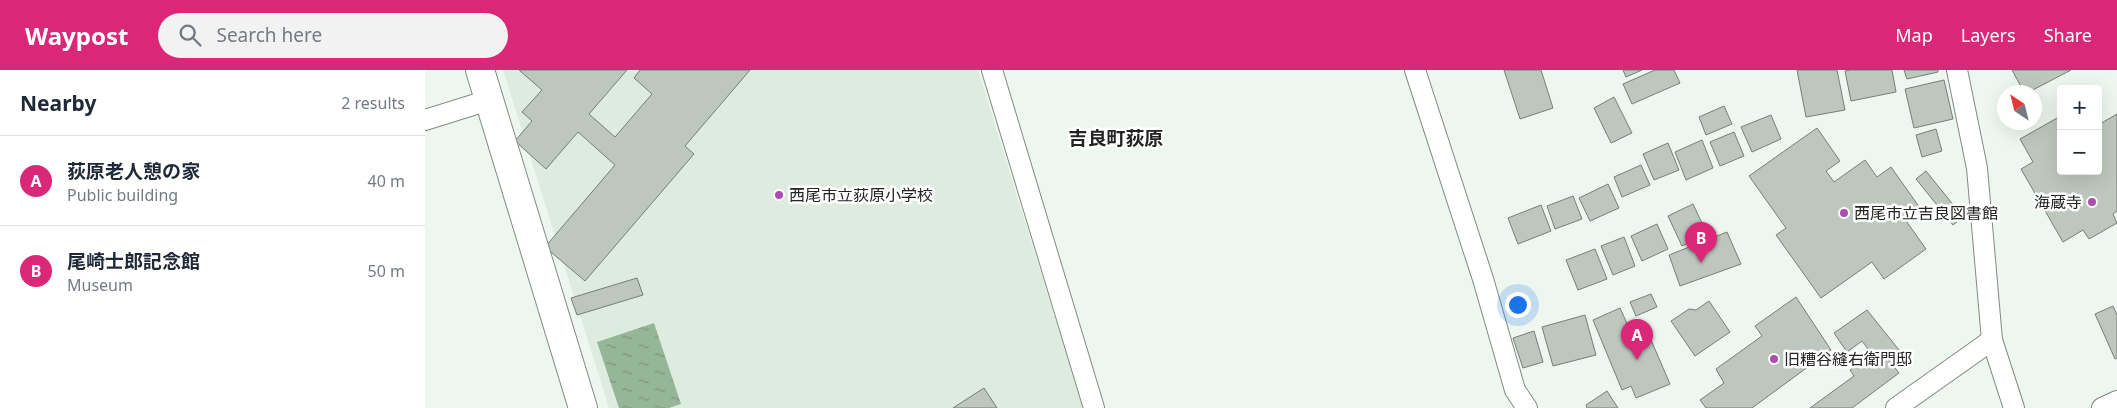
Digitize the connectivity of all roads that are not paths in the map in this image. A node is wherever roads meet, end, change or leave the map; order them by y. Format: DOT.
graph roads {
  1 [pos="480,70"];
  2 [pos="992,70"];
  3 [pos="1415,70"];
  4 [pos="1957,70"];
  5 [pos="489,100"];
  6 [pos="425,120"];
  7 [pos="1992,340"];
  8 [pos="2117,401"];
  9 [pos="583,408"];
  10 [pos="1094,408"];
  11 [pos="1527,408"];
  12 [pos="1896,408"];
  13 [pos="2014,408"];
  14 [pos="2102,408"];
  1 -- 5 [label="street"];
  2 -- 10 [label="street"];
  3 -- 11 [label="street"];
  4 -- 7 [label="street"];
  5 -- 6 [label="street"];
  5 -- 9 [label="street"];
  7 -- 12 [label="street"];
  7 -- 13 [label="street"];
  8 -- 14 [label="street"];
}
